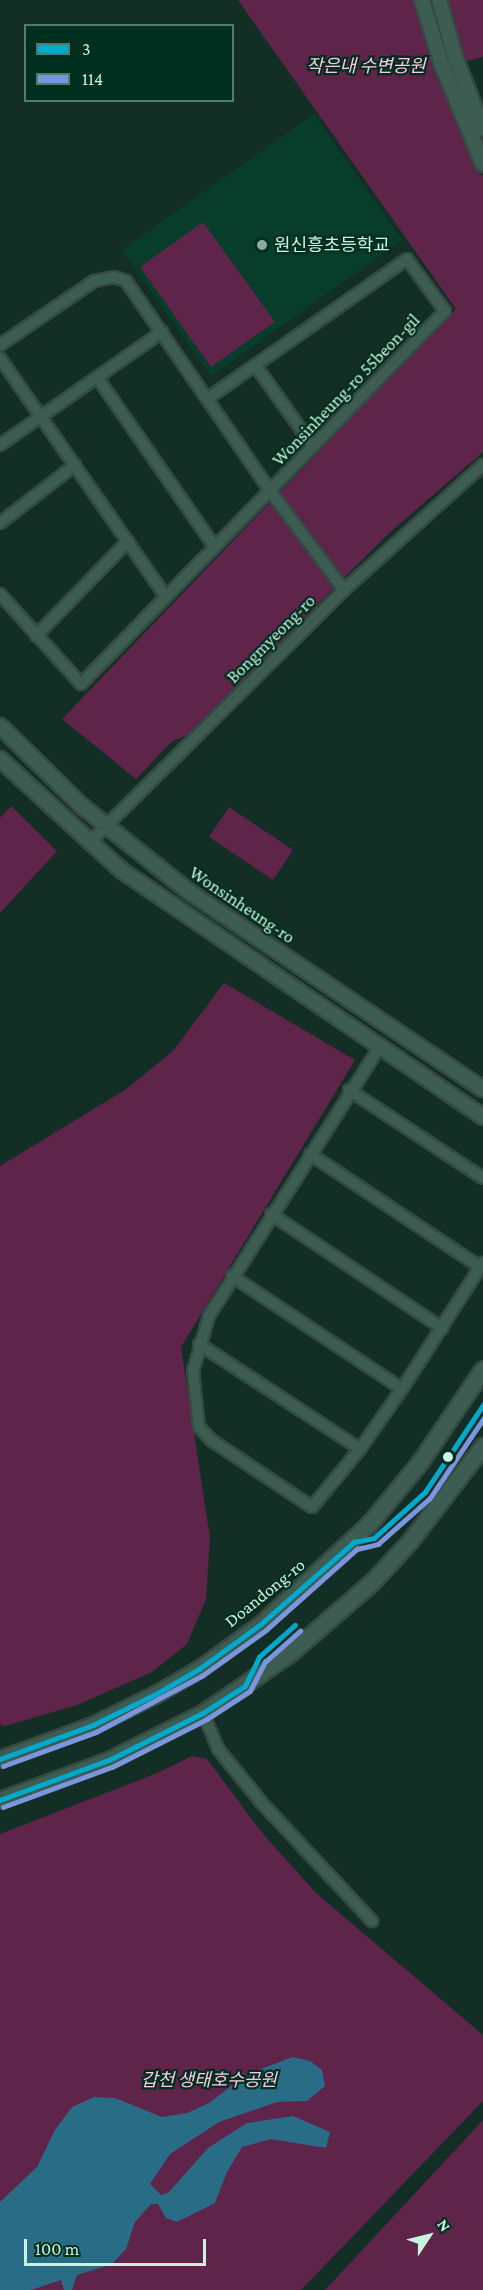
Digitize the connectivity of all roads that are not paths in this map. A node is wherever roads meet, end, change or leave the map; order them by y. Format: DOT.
graph roads {
  1 [pos="422,0"];
  2 [pos="439,0"];
  3 [pos="483,129"];
  4 [pos="483,164"];
  5 [pos="162,332"];
  6 [pos="0,345"];
  7 [pos="0,358"];
  8 [pos="255,364"];
  9 [pos="97,377"];
  10 [pos="207,399"];
  11 [pos="41,416"];
  12 [pos="0,445"];
  13 [pos="313,446"];
  14 [pos="75,465"];
  15 [pos="483,465"];
  16 [pos="271,492"];
  17 [pos="0,523"];
  18 [pos="128,541"];
  19 [pos="214,546"];
  20 [pos="344,590"];
  21 [pos="0,594"];
  22 [pos="165,595"];
  23 [pos="36,636"];
  24 [pos="0,726"];
  25 [pos="0,759"];
  26 [pos="106,826"];
  27 [pos="89,843"];
  28 [pos="379,1048"];
  29 [pos="483,1089"];
  30 [pos="350,1090"];
  31 [pos="483,1117"];
  32 [pos="310,1154"];
  33 [pos="483,1178"];
  34 [pos="271,1214"];
  35 [pos="482,1265"];
  36 [pos="232,1276"];
  37 [pos="442,1328"];
  38 [pos="199,1344"];
  39 [pos="483,1369"];
  40 [pos="402,1389"];
  41 [pos="483,1446"];
  42 [pos="360,1449"];
  43 [pos="203,1713"];
  44 [pos="0,1759"];
  45 [pos="0,1800"];
  46 [pos="372,1921"];
  1 -- 4 [label="street"];
  2 -- 3 [label="street"];
  5 -- 6 [label="street, Wonsinheung-ro 55beon-gil"];
  5 -- 9 [label="street"];
  5 -- 10 [label="street, Wonsinheung-ro 55beon-gil"];
  7 -- 11 [label="street"];
  8 -- 10 [label="street"];
  8 -- 13 [label="street"];
  8 -- 13 [label="street, Wonsinheung-ro 55beon-gil"];
  9 -- 11 [label="street"];
  9 -- 19 [label="street"];
  10 -- 16 [label="street, Wonsinheung-ro 55beon-gil"];
  11 -- 12 [label="street"];
  11 -- 14 [label="street"];
  13 -- 16 [label="street, Wonsinheung-ro 55beon-gil"];
  14 -- 17 [label="street"];
  14 -- 18 [label="street"];
  15 -- 20 [label="street, Bongmyeong-ro"];
  16 -- 19 [label="street, Wonsinheung-ro 55beon-gil"];
  16 -- 20 [label="street, Wonsinheung-ro 55beon-gil"];
  18 -- 22 [label="street"];
  18 -- 23 [label="street"];
  19 -- 22 [label="street, Wonsinheung-ro 55beon-gil"];
  20 -- 26 [label="street, Bongmyeong-ro"];
  21 -- 23 [label="street, Wonsinheung-ro 55beon-gil"];
  22 -- 23 [label="street, Wonsinheung-ro 55beon-gil"];
  24 -- 26 [label="street, Wonsinheung-ro"];
  25 -- 27 [label="street"];
  26 -- 27 [label="street, Bongmyeong-ro"];
  26 -- 29 [label="street, Wonsinheung-ro"];
  27 -- 28 [label="street"];
  28 -- 30 [label="street"];
  28 -- 31 [label="street"];
  30 -- 32 [label="street"];
  30 -- 33 [label="street"];
  32 -- 34 [label="street"];
  32 -- 35 [label="street"];
  34 -- 36 [label="street"];
  34 -- 37 [label="street"];
  35 -- 37 [label="street"];
  36 -- 38 [label="street"];
  36 -- 40 [label="street"];
  37 -- 40 [label="street"];
  38 -- 42 [label="street"];
  38 -- 42 [label="street"];
  39 -- 44 [label="main road, Doandong-ro"];
  40 -- 42 [label="street"];
  41 -- 43 [label="main road"];
  43 -- 45 [label="main road"];
  43 -- 46 [label="street"];
}
